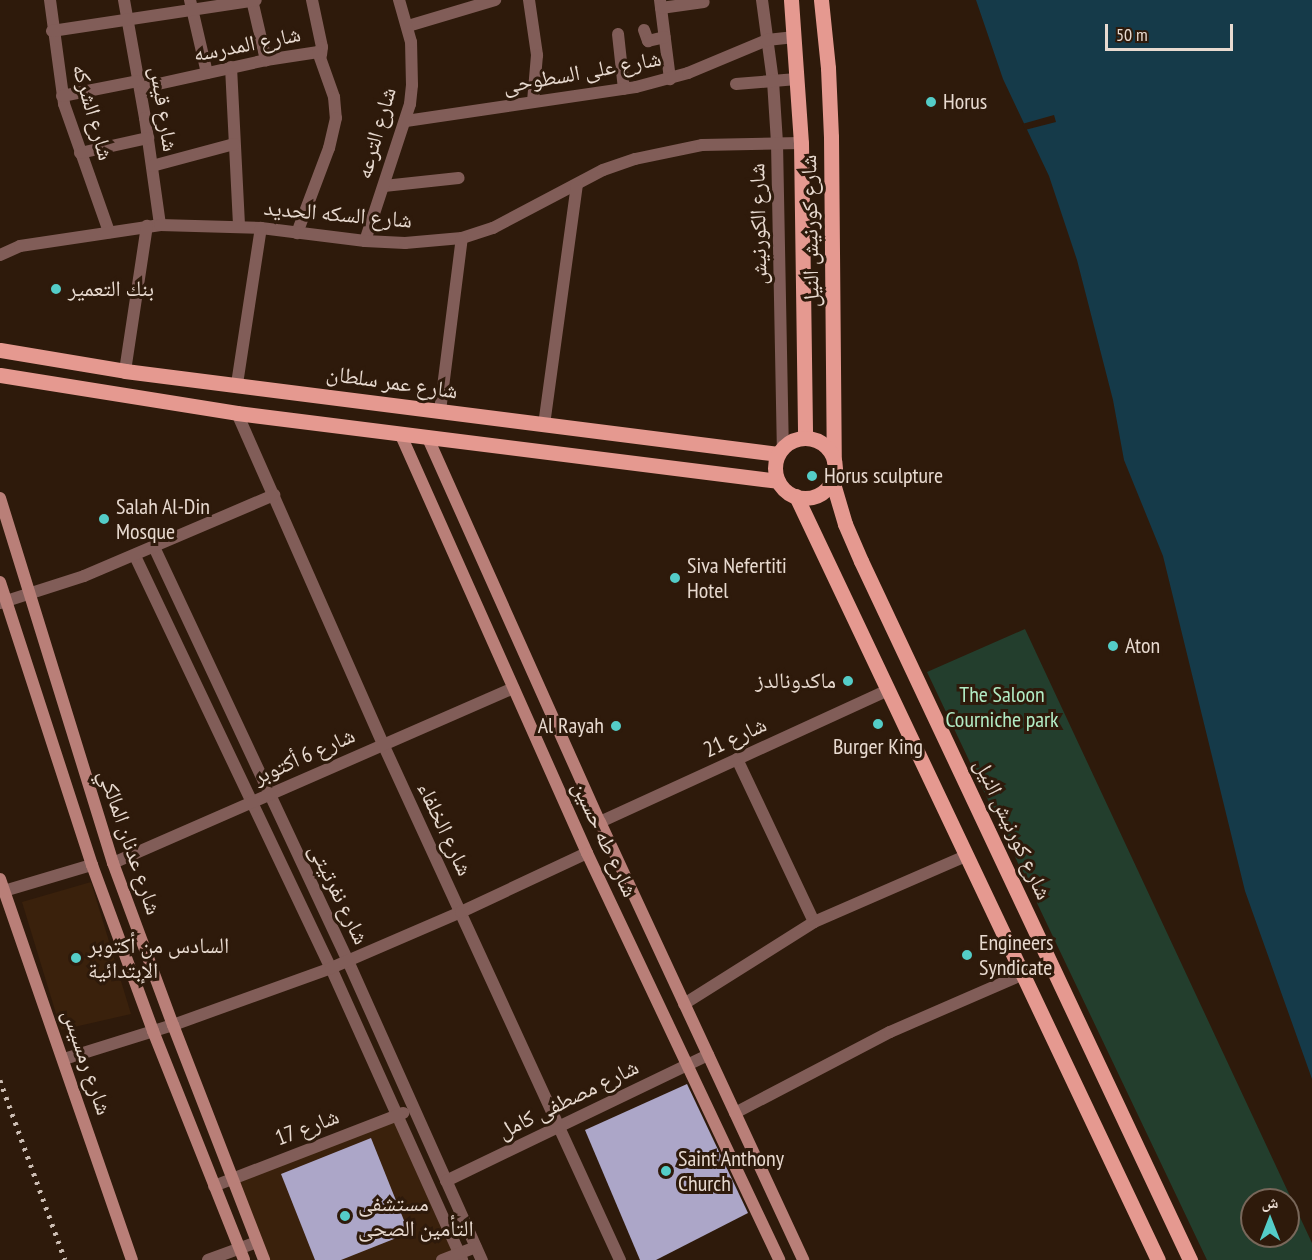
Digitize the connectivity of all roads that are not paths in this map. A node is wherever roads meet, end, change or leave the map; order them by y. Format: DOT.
graph roads {
  1 [pos="50,0"];
  2 [pos="124,0"];
  3 [pos="253,0"];
  4 [pos="312,0"];
  5 [pos="399,0"];
  6 [pos="495,0"];
  7 [pos="529,0"];
  8 [pos="762,0"];
  9 [pos="791,0"];
  10 [pos="821,0"];
  11 [pos="704,2"];
  12 [pos="661,4"];
  13 [pos="191,5"];
  14 [pos="128,20"];
  15 [pos="408,26"];
  16 [pos="644,30"];
  17 [pos="52,31"];
  18 [pos="618,34"];
  19 [pos="795,37"];
  20 [pos="665,38"];
  21 [pos="767,40"];
  22 [pos="321,55"];
  23 [pos="266,60"];
  24 [pos="231,67"];
  25 [pos="207,73"];
  26 [pos="669,79"];
  27 [pos="797,80"];
  28 [pos="773,81"];
  29 [pos="736,84"];
  30 [pos="139,85"];
  31 [pos="624,89"];
  32 [pos="62,96"];
  33 [pos="533,102"];
  34 [pos="406,121"];
  35 [pos="148,138"];
  36 [pos="777,143"];
  37 [pos="801,143"];
  38 [pos="234,144"];
  39 [pos="80,153"];
  40 [pos="152,166"];
  41 [pos="459,178"];
  42 [pos="577,185"];
  43 [pos="384,186"];
  44 [pos="154,226"];
  45 [pos="239,227"];
  46 [pos="261,228"];
  47 [pos="109,232"];
  48 [pos="297,233"];
  49 [pos="462,238"];
  50 [pos="365,241"];
  51 [pos="0,255"];
  52 [pos="0,350"];
  53 [pos="125,370"];
  54 [pos="0,375"];
  55 [pos="237,384"];
  56 [pos="440,411"];
  57 [pos="237,413"];
  58 [pos="544,425"];
  59 [pos="400,433"];
  60 [pos="427,436"];
  61 [pos="805,438"];
  62 [pos="780,451"];
  63 [pos="437,459"];
  64 [pos="834,461"];
  65 [pos="416,470"];
  66 [pos="832,480"];
  67 [pos="778,481"];
  68 [pos="274,495"];
  69 [pos="796,496"];
  70 [pos="0,498"];
  71 [pos="154,547"];
  72 [pos="135,556"];
  73 [pos="0,582"];
  74 [pos="28,594"];
  75 [pos="3,602"];
  76 [pos="513,688"];
  77 [pos="888,690"];
  78 [pos="383,744"];
  79 [pos="737,759"];
  80 [pos="268,795"];
  81 [pos="251,802"];
  82 [pos="600,822"];
  83 [pos="587,853"];
  84 [pos="966,856"];
  85 [pos="113,863"];
  86 [pos="92,865"];
  87 [pos="0,879"];
  88 [pos="4,891"];
  89 [pos="461,912"];
  90 [pos="814,922"];
  91 [pos="348,961"];
  92 [pos="1051,962"];
  93 [pos="330,968"];
  94 [pos="1023,974"];
  95 [pos="684,1004"];
  96 [pos="172,1025"];
  97 [pos="153,1031"];
  98 [pos="708,1055"];
  99 [pos="64,1059"];
  100 [pos="687,1065"];
  101 [pos="414,1108"];
  102 [pos="735,1113"];
  103 [pos="397,1115"];
  104 [pos="558,1127"];
  105 [pos="233,1178"];
  106 [pos="446,1181"];
  107 [pos="214,1186"];
  108 [pos="257,1242"];
  109 [pos="476,1247"];
  110 [pos="242,1255"];
  111 [pos="461,1257"];
  112 [pos="132,1260"];
  113 [pos="208,1260"];
  114 [pos="264,1260"];
  115 [pos="442,1260"];
  116 [pos="482,1260"];
  117 [pos="620,1260"];
  118 [pos="779,1260"];
  119 [pos="803,1260"];
  120 [pos="1158,1260"];
  121 [pos="1190,1260"];
  1 -- 17 [label="street, شارع الشركه"];
  2 -- 14 [label="street, شارع قيس"];
  3 -- 13 [label="street"];
  3 -- 23 [label="street"];
  4 -- 22 [label="street"];
  5 -- 15 [label="street, شارع الترعه"];
  6 -- 15 [label="street"];
  7 -- 33 [label="street"];
  8 -- 21 [label="street, شارع الكورنيش"];
  9 -- 19 [label="main road, شارع كورنيش النيل"];
  10 -- 64 [label="main road, شارع كورنيش النيل"];
  11 -- 12 [label="street"];
  12 -- 20 [label="street"];
  13 -- 14 [label="street"];
  13 -- 25 [label="street"];
  14 -- 17 [label="street"];
  14 -- 30 [label="street, شارع قيس"];
  15 -- 34 [label="street, شارع الترعه"];
  16 -- 20 [label="street"];
  17 -- 32 [label="street, شارع الشركه"];
  18 -- 31 [label="street"];
  19 -- 21 [label="street, شارع على السطوحى"];
  19 -- 27 [label="main road, شارع كورنيش النيل"];
  20 -- 26 [label="street"];
  21 -- 26 [label="street, شارع على السطوحى"];
  21 -- 28 [label="street, شارع الكورنيش"];
  22 -- 23 [label="street, شارع المدرسه"];
  22 -- 48 [label="street, شارع المدرسه"];
  23 -- 24 [label="street, شارع المدرسه"];
  24 -- 25 [label="street, شارع المدرسه"];
  24 -- 38 [label="street"];
  25 -- 30 [label="street, شارع المدرسه"];
  26 -- 31 [label="street, شارع على السطوحى"];
  27 -- 28 [label="street"];
  27 -- 37 [label="main road, شارع كورنيش النيل"];
  28 -- 29 [label="street"];
  28 -- 36 [label="street, شارع الكورنيش"];
  30 -- 32 [label="street, شارع المدرسه"];
  30 -- 35 [label="street, شارع قيس"];
  31 -- 33 [label="street, شارع على السطوحى"];
  32 -- 39 [label="street, شارع الشركه"];
  33 -- 34 [label="street, شارع على السطوحى"];
  34 -- 43 [label="street, شارع الترعه"];
  35 -- 39 [label="street"];
  35 -- 40 [label="street, شارع قيس"];
  36 -- 37 [label="street, شارع السكه الحديد"];
  36 -- 42 [label="street, شارع السكه الحديد"];
  36 -- 62 [label="street, شارع الكورنيش"];
  37 -- 61 [label="main road, شارع كورنيش النيل"];
  38 -- 40 [label="street"];
  38 -- 45 [label="street"];
  39 -- 47 [label="street, شارع الشركه"];
  40 -- 44 [label="street, شارع قيس"];
  41 -- 43 [label="street"];
  42 -- 49 [label="street, شارع السكه الحديد"];
  42 -- 58 [label="street"];
  43 -- 50 [label="street, شارع الترعه"];
  44 -- 45 [label="street, شارع السكه الحديد"];
  44 -- 47 [label="street, شارع السكه الحديد"];
  44 -- 53 [label="street, شارع قيس"];
  45 -- 46 [label="street, شارع السكه الحديد"];
  46 -- 48 [label="street, شارع السكه الحديد"];
  46 -- 55 [label="street"];
  47 -- 51 [label="street, شارع السكه الحديد"];
  48 -- 50 [label="street, شارع السكه الحديد"];
  49 -- 50 [label="street, شارع السكه الحديد"];
  49 -- 56 [label="street"];
  52 -- 53 [label="main road, شارع عمر سلطان"];
  53 -- 55 [label="main road, شارع عمر سلطان"];
  54 -- 57 [label="main road"];
  55 -- 56 [label="main road, شارع عمر سلطان"];
  56 -- 58 [label="main road, شارع عمر سلطان"];
  57 -- 59 [label="main road"];
  57 -- 68 [label="street, شارع الخلفاء"];
  58 -- 62 [label="main road, شارع عمر سلطان"];
  59 -- 60 [label="main road"];
  59 -- 65 [label="main road, شارع طه حسين"];
  60 -- 63 [label="main road, شارع طه حسين"];
  60 -- 67 [label="main road"];
  61 -- 62 [label="main road"];
  61 -- 64 [label="main road"];
  62 -- 67 [label="main road"];
  63 -- 65 [label="main road"];
  63 -- 82 [label="main road, شارع طه حسين"];
  64 -- 66 [label="main road"];
  65 -- 76 [label="main road, شارع طه حسين"];
  66 -- 69 [label="main road"];
  66 -- 92 [label="main road, شارع كورنيش النيل"];
  67 -- 69 [label="main road"];
  68 -- 71 [label="street"];
  68 -- 78 [label="street, شارع الخلفاء"];
  69 -- 77 [label="main road"];
  70 -- 74 [label="main road, شارع عدنان المالكي"];
  71 -- 72 [label="street"];
  71 -- 80 [label="street, شارع نفرتيتى"];
  72 -- 74 [label="street"];
  72 -- 81 [label="street, شارع نفرتيتى"];
  73 -- 75 [label="main road, شارع عدنان المالكي"];
  74 -- 75 [label="street"];
  74 -- 85 [label="main road, شارع عدنان المالكي"];
  75 -- 86 [label="main road, شارع عدنان المالكي"];
  76 -- 78 [label="street, شارع 6 أكتوبر"];
  76 -- 83 [label="main road, شارع طه حسين"];
  77 -- 79 [label="street, شارع 21"];
  77 -- 84 [label="main road"];
  78 -- 80 [label="street, شارع 6 أكتوبر"];
  78 -- 89 [label="street, شارع الخلفاء"];
  79 -- 82 [label="street, شارع 21"];
  79 -- 90 [label="street"];
  80 -- 81 [label="street, شارع 6 أكتوبر"];
  80 -- 91 [label="street, شارع نفرتيتى"];
  81 -- 85 [label="street, شارع 6 أكتوبر"];
  81 -- 93 [label="street, شارع نفرتيتى"];
  82 -- 95 [label="main road, شارع طه حسين"];
  83 -- 89 [label="street"];
  83 -- 100 [label="main road, شارع طه حسين"];
  84 -- 90 [label="street"];
  84 -- 94 [label="main road"];
  85 -- 96 [label="main road, شارع عدنان المالكي"];
  86 -- 88 [label="street"];
  86 -- 97 [label="main road, شارع عدنان المالكي"];
  87 -- 88 [label="main road, شارع رمسيس"];
  88 -- 99 [label="main road, شارع رمسيس"];
  89 -- 91 [label="street"];
  89 -- 104 [label="street, شارع الخلفاء"];
  90 -- 95 [label="street"];
  91 -- 93 [label="street"];
  91 -- 101 [label="street, شارع نفرتيتى"];
  92 -- 94 [label="street"];
  92 -- 121 [label="main road, شارع كورنيش النيل"];
  93 -- 96 [label="street"];
  93 -- 103 [label="street, شارع نفرتيتى"];
  94 -- 102 [label="street"];
  94 -- 120 [label="main road"];
  95 -- 98 [label="main road, شارع طه حسين"];
  96 -- 97 [label="street"];
  96 -- 105 [label="main road, شارع عدنان المالكي"];
  97 -- 99 [label="street"];
  97 -- 107 [label="main road, شارع عدنان المالكي"];
  98 -- 100 [label="street, شارع مصطفى كامل"];
  98 -- 102 [label="main road, شارع طه حسين"];
  99 -- 112 [label="main road, شارع رمسيس"];
  100 -- 104 [label="street, شارع مصطفى كامل"];
  100 -- 118 [label="main road, شارع طه حسين"];
  101 -- 103 [label="street, شارع 17"];
  101 -- 106 [label="street, شارع نفرتيتى"];
  102 -- 119 [label="main road, شارع طه حسين"];
  103 -- 105 [label="street, شارع 17"];
  103 -- 111 [label="street, شارع نفرتيتى"];
  104 -- 106 [label="street, شارع مصطفى كامل"];
  104 -- 117 [label="street, شارع الخلفاء"];
  105 -- 107 [label="street, شارع 17"];
  105 -- 108 [label="main road, شارع عدنان المالكي"];
  106 -- 109 [label="street, شارع نفرتيتى"];
  107 -- 110 [label="main road, شارع عدنان المالكي"];
  108 -- 110 [label="street"];
  108 -- 114 [label="main road, شارع عدنان المالكي"];
  109 -- 111 [label="street"];
  109 -- 116 [label="street, شارع نفرتيتى"];
  110 -- 113 [label="street"];
  111 -- 115 [label="street"];
}
